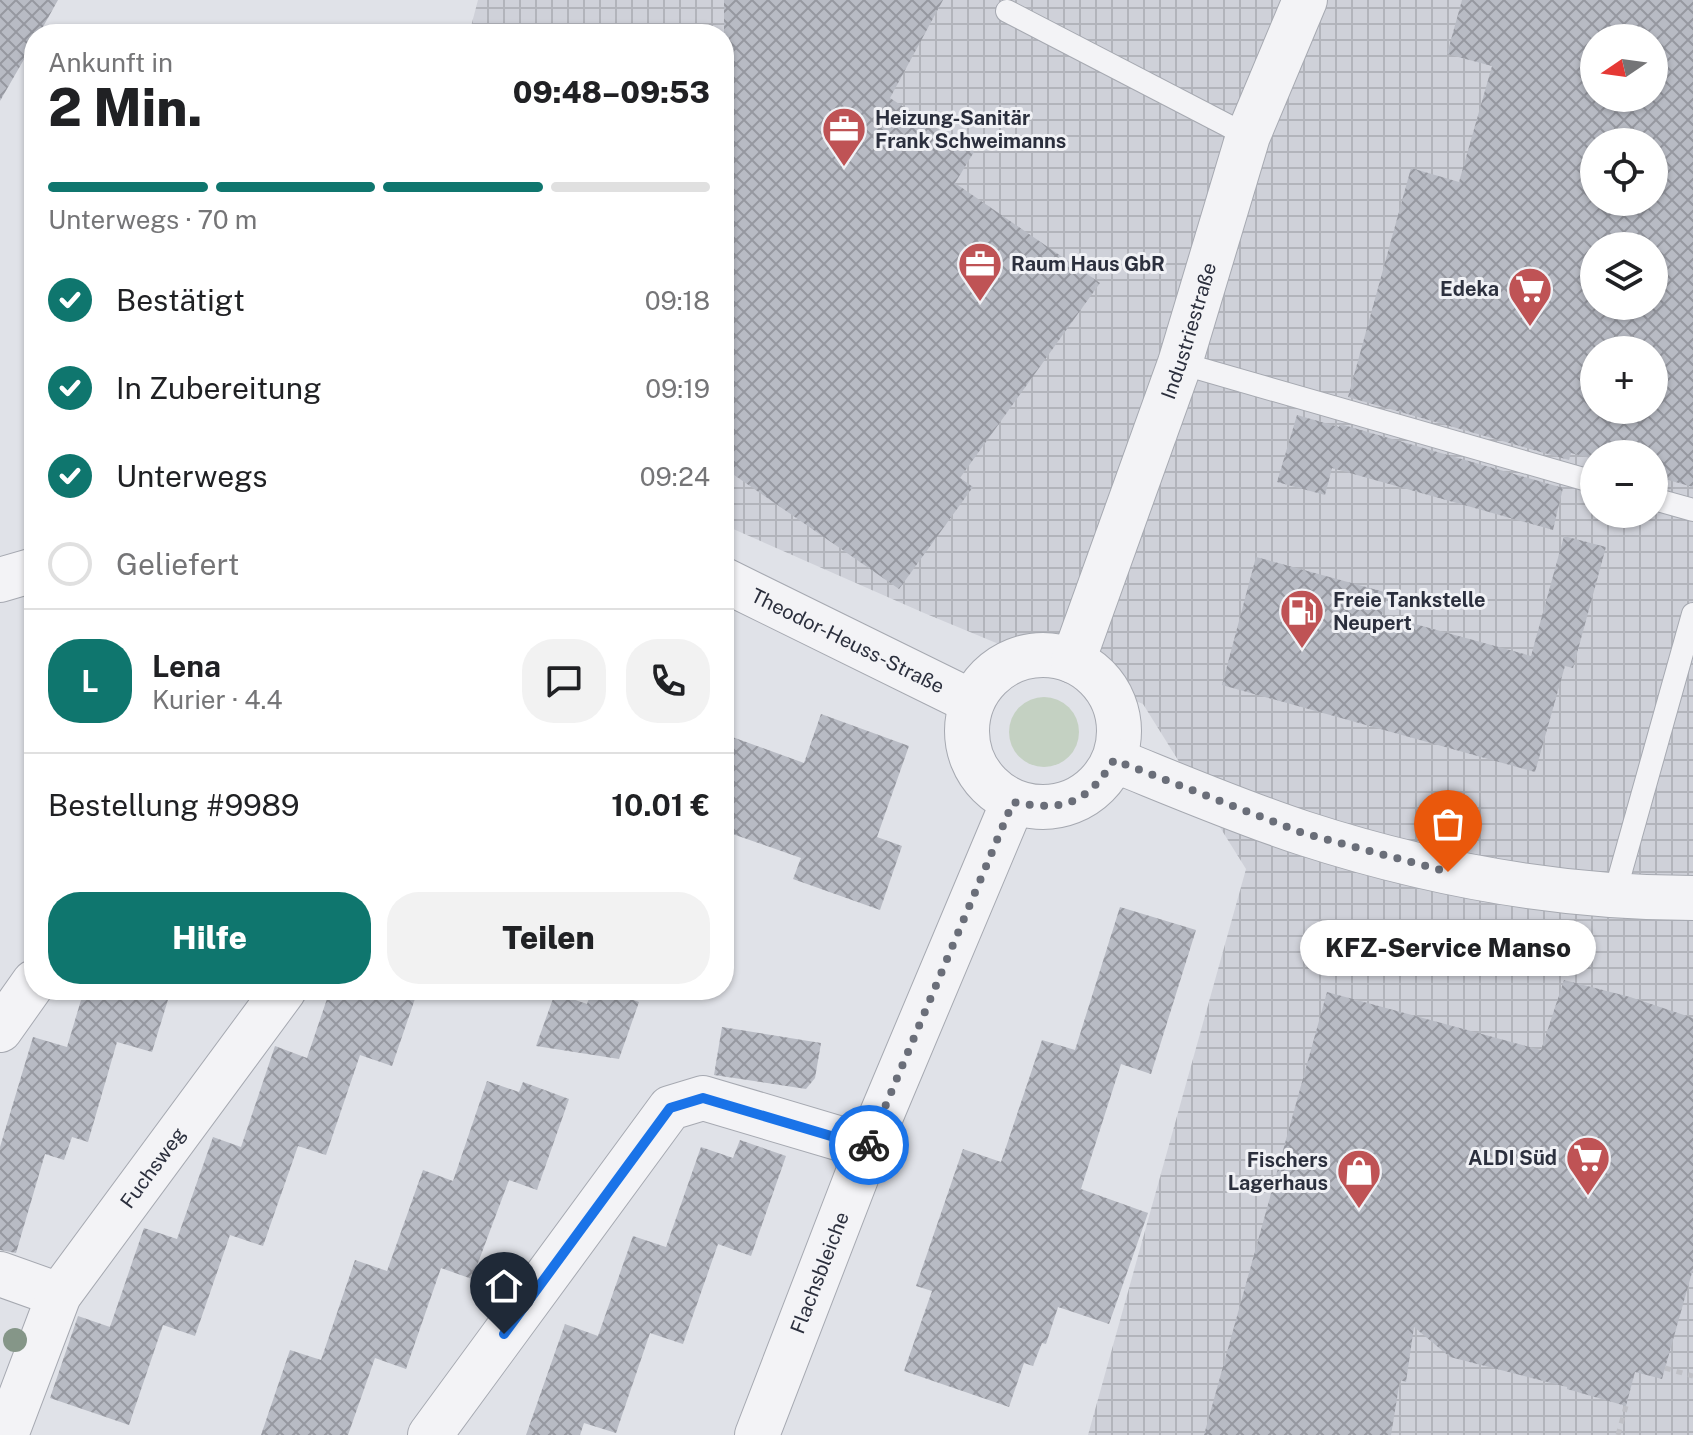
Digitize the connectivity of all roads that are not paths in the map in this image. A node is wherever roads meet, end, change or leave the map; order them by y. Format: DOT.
graph roads {
  1 [pos="1305,0"];
  2 [pos="1007,11"];
  3 [pos="1248,136"];
  4 [pos="1180,363"];
  5 [pos="1580,478"];
  6 [pos="1668,503"];
  7 [pos="1693,510"];
  8 [pos="24,573"];
  9 [pos="0,580"];
  10 [pos="734,585"];
  11 [pos="1693,614"];
  12 [pos="1073,661"];
  13 [pos="972,702"];
  14 [pos="1114,760"];
  15 [pos="1013,802"];
  16 [pos="1614,896"];
  17 [pos="1693,898"];
  18 [pos="24,996"];
  19 [pos="277,1000"];
  20 [pos="0,1030"];
  21 [pos="868,1147"];
  22 [pos="0,1274"];
  23 [pos="59,1295"];
  24 [pos="6,1435"];
  25 [pos="430,1435"];
  26 [pos="757,1435"];
  1 -- 3 [label="street, Industriestraße"];
  2 -- 3 [label="lane"];
  3 -- 4 [label="street, Industriestraße"];
  4 -- 5 [label="lane"];
  4 -- 12 [label="street, Industriestraße"];
  6 -- 7 [label="lane"];
  8 -- 9 [label="street"];
  10 -- 13 [label="street, Theodor-Heuss-Straße"];
  11 -- 16 [label="lane"];
  12 -- 13 [label="street"];
  12 -- 14 [label="street"];
  13 -- 15 [label="street"];
  14 -- 15 [label="street"];
  14 -- 16 [label="street"];
  15 -- 21 [label="street, Flachsbleiche"];
  16 -- 17 [label="street"];
  18 -- 20 [label="street"];
  19 -- 23 [label="street, Fuchsweg"];
  21 -- 25 [label="street"];
  21 -- 26 [label="street, Flachsbleiche"];
  22 -- 23 [label="street"];
  23 -- 24 [label="street, Fuchsweg"];
}
